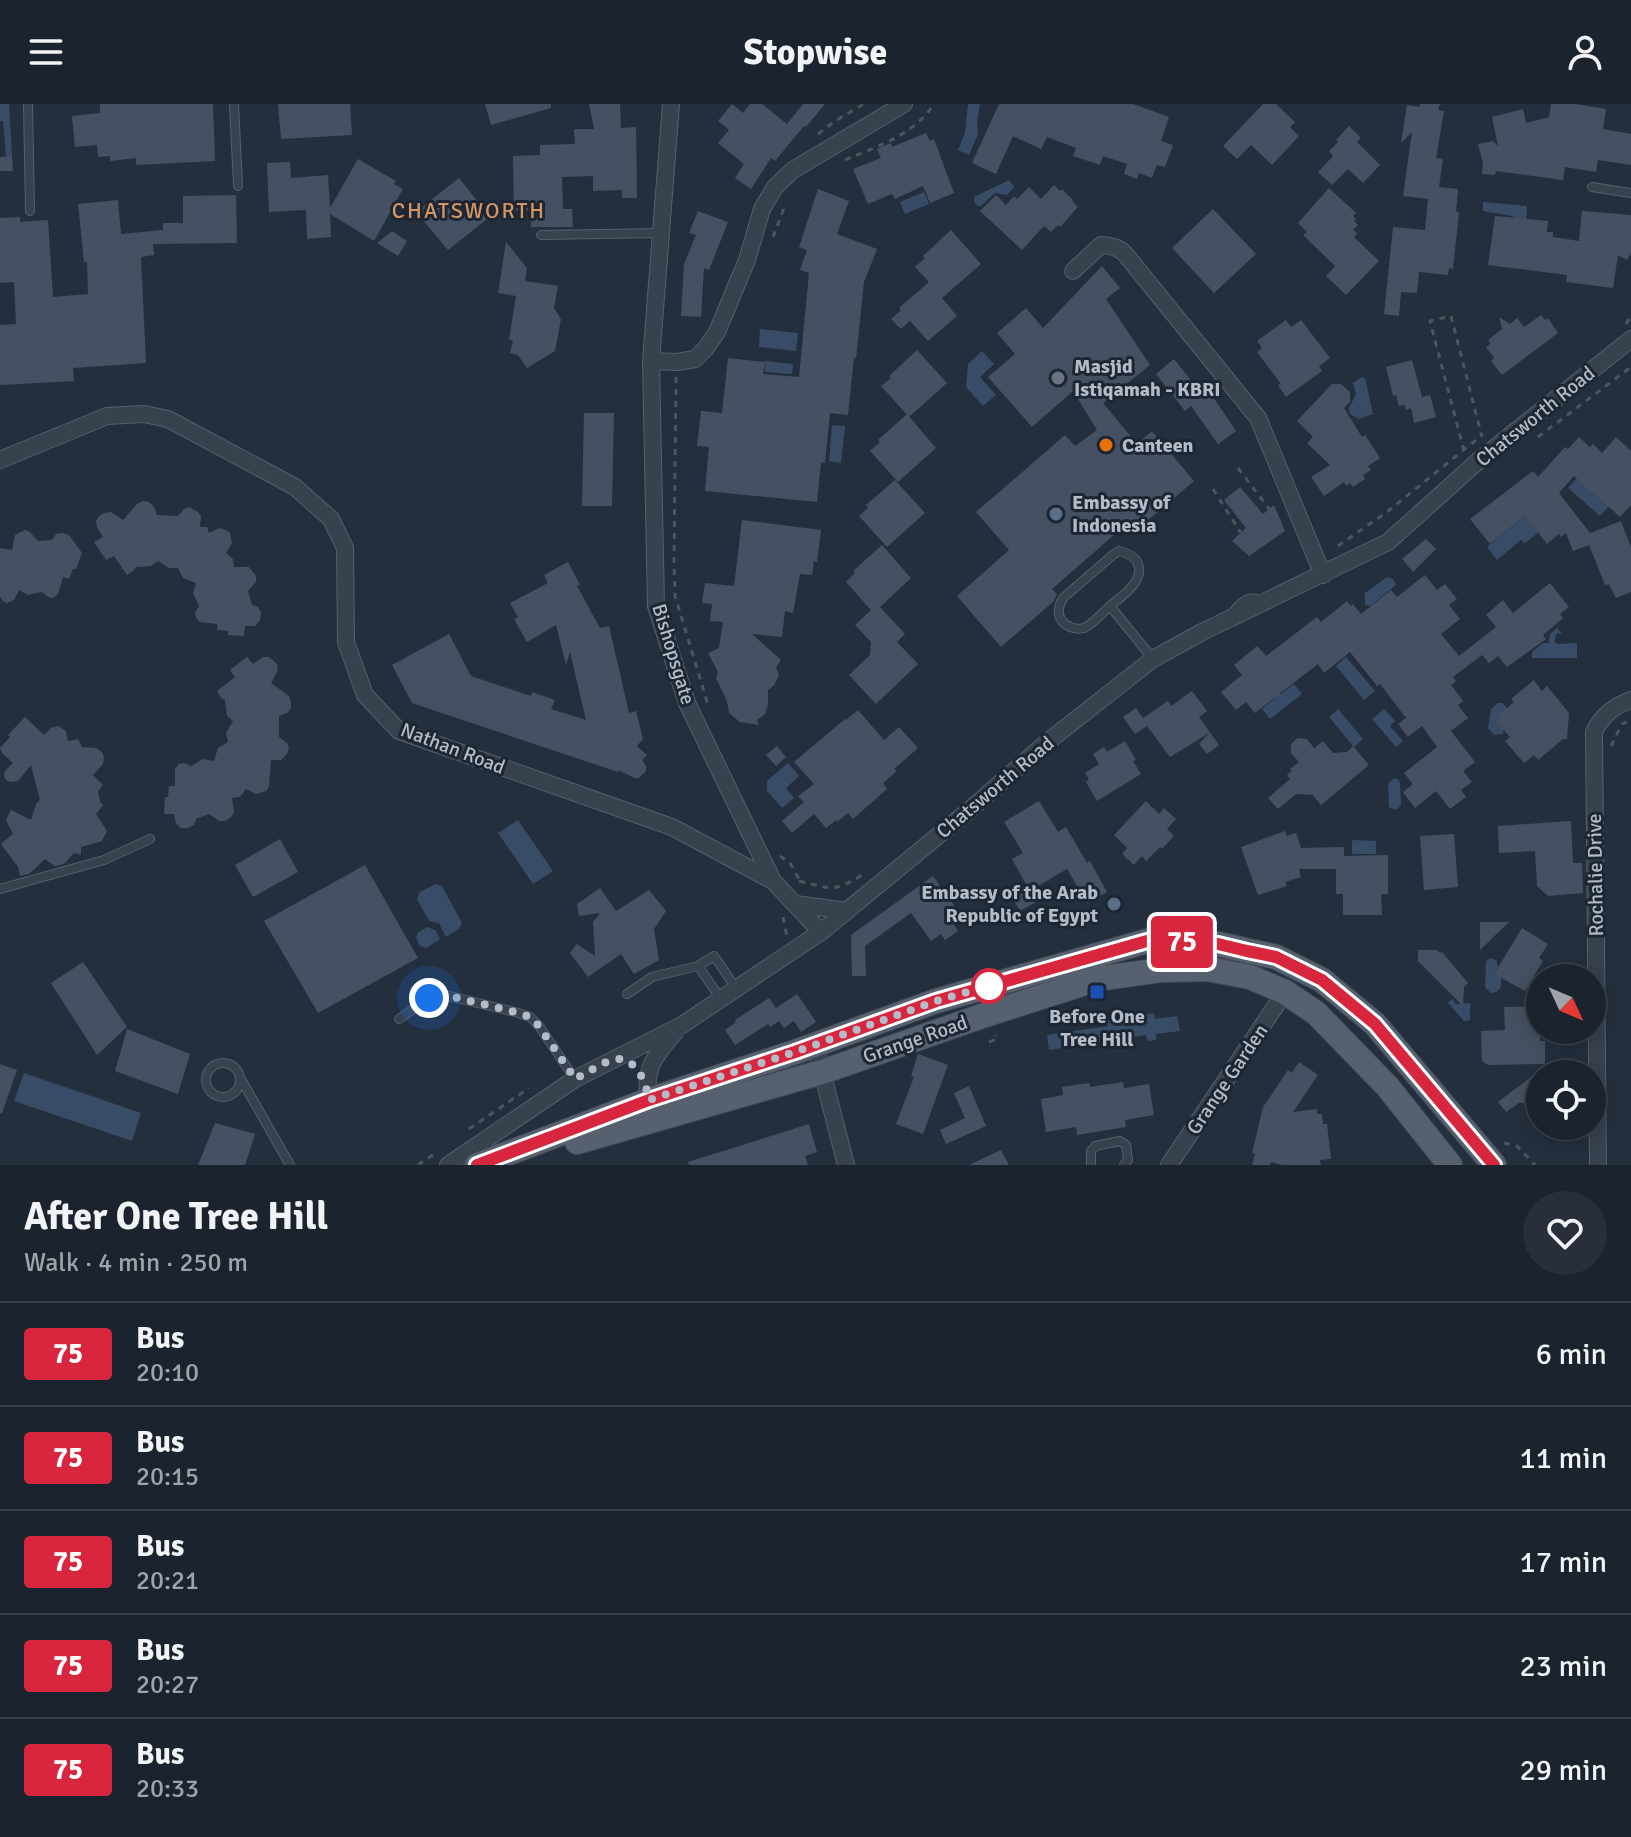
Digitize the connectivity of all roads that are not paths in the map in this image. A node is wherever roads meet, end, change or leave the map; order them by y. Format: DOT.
graph roads {
  1 [pos="28,104"];
  2 [pos="234,104"];
  3 [pos="671,104"];
  4 [pos="904,104"];
  5 [pos="238,186"];
  6 [pos="1592,187"];
  7 [pos="1631,193"];
  8 [pos="30,211"];
  9 [pos="661,233"];
  10 [pos="541,235"];
  11 [pos="1073,271"];
  12 [pos="1627,333"];
  13 [pos="651,361"];
  14 [pos="0,460"];
  15 [pos="1323,575"];
  16 [pos="1110,606"];
  17 [pos="1153,659"];
  18 [pos="1631,700"];
  19 [pos="150,839"];
  20 [pos="780,883"];
  21 [pos="0,889"];
  22 [pos="795,904"];
  23 [pos="847,911"];
  24 [pos="821,932"];
  25 [pos="698,966"];
  26 [pos="736,988"];
  27 [pos="1285,992"];
  28 [pos="627,994"];
  29 [pos="721,999"];
  30 [pos="399,1019"];
  31 [pos="682,1025"];
  32 [pos="815,1045"];
  33 [pos="614,1059"];
  34 [pos="822,1072"];
  35 [pos="239,1077"];
  36 [pos="575,1079"];
  37 [pos="648,1095"];
  38 [pos="290,1165"];
  39 [pos="448,1165"];
  40 [pos="477,1165"];
  41 [pos="502,1165"];
  42 [pos="846,1165"];
  43 [pos="1091,1165"];
  44 [pos="1124,1165"];
  45 [pos="1169,1165"];
  46 [pos="1450,1165"];
  47 [pos="1494,1165"];
  48 [pos="1598,1165"];
  1 -- 8 [label="lane"];
  2 -- 5 [label="lane"];
  3 -- 9 [label="street, Bishopsgate"];
  4 -- 13 [label="street"];
  6 -- 7 [label="lane"];
  9 -- 10 [label="lane"];
  9 -- 13 [label="street, Bishopsgate"];
  11 -- 15 [label="street"];
  12 -- 15 [label="street, Chatsworth Road"];
  13 -- 20 [label="street, Bishopsgate"];
  14 -- 20 [label="street, Nathan Road"];
  15 -- 17 [label="street, Chatsworth Road"];
  16 -- 16 [label="lane"];
  16 -- 17 [label="lane"];
  17 -- 23 [label="street, Chatsworth Road"];
  18 -- 48 [label="street, Rochalie Drive"];
  19 -- 21 [label="lane"];
  20 -- 22 [label="street, Nathan Road"];
  22 -- 23 [label="street"];
  22 -- 24 [label="street, Nathan Road"];
  23 -- 24 [label="street, Chatsworth Road"];
  24 -- 26 [label="street, Chatsworth Road"];
  25 -- 26 [label="lane"];
  25 -- 28 [label="lane"];
  25 -- 29 [label="lane"];
  26 -- 29 [label="street, Chatsworth Road"];
  27 -- 34 [label="main road, Grange Road"];
  27 -- 45 [label="street, Grange Garden"];
  27 -- 46 [label="main road, Grange Road"];
  29 -- 31 [label="street, Chatsworth Road"];
  30 -- 36 [label="lane"];
  31 -- 33 [label="street, Chatsworth Road"];
  31 -- 37 [label="street, Chatsworth Road"];
  32 -- 34 [label="street"];
  32 -- 37 [label="main road, Grange Road"];
  32 -- 47 [label="main road, Grange Road"];
  33 -- 36 [label="street, Chatsworth Road"];
  33 -- 37 [label="street"];
  34 -- 41 [label="main road, Grange Road"];
  34 -- 42 [label="street"];
  35 -- 35 [label="lane"];
  35 -- 38 [label="lane"];
  36 -- 39 [label="street, Chatsworth Road"];
  37 -- 40 [label="main road, Grange Road"];
  43 -- 44 [label="lane"];
}
